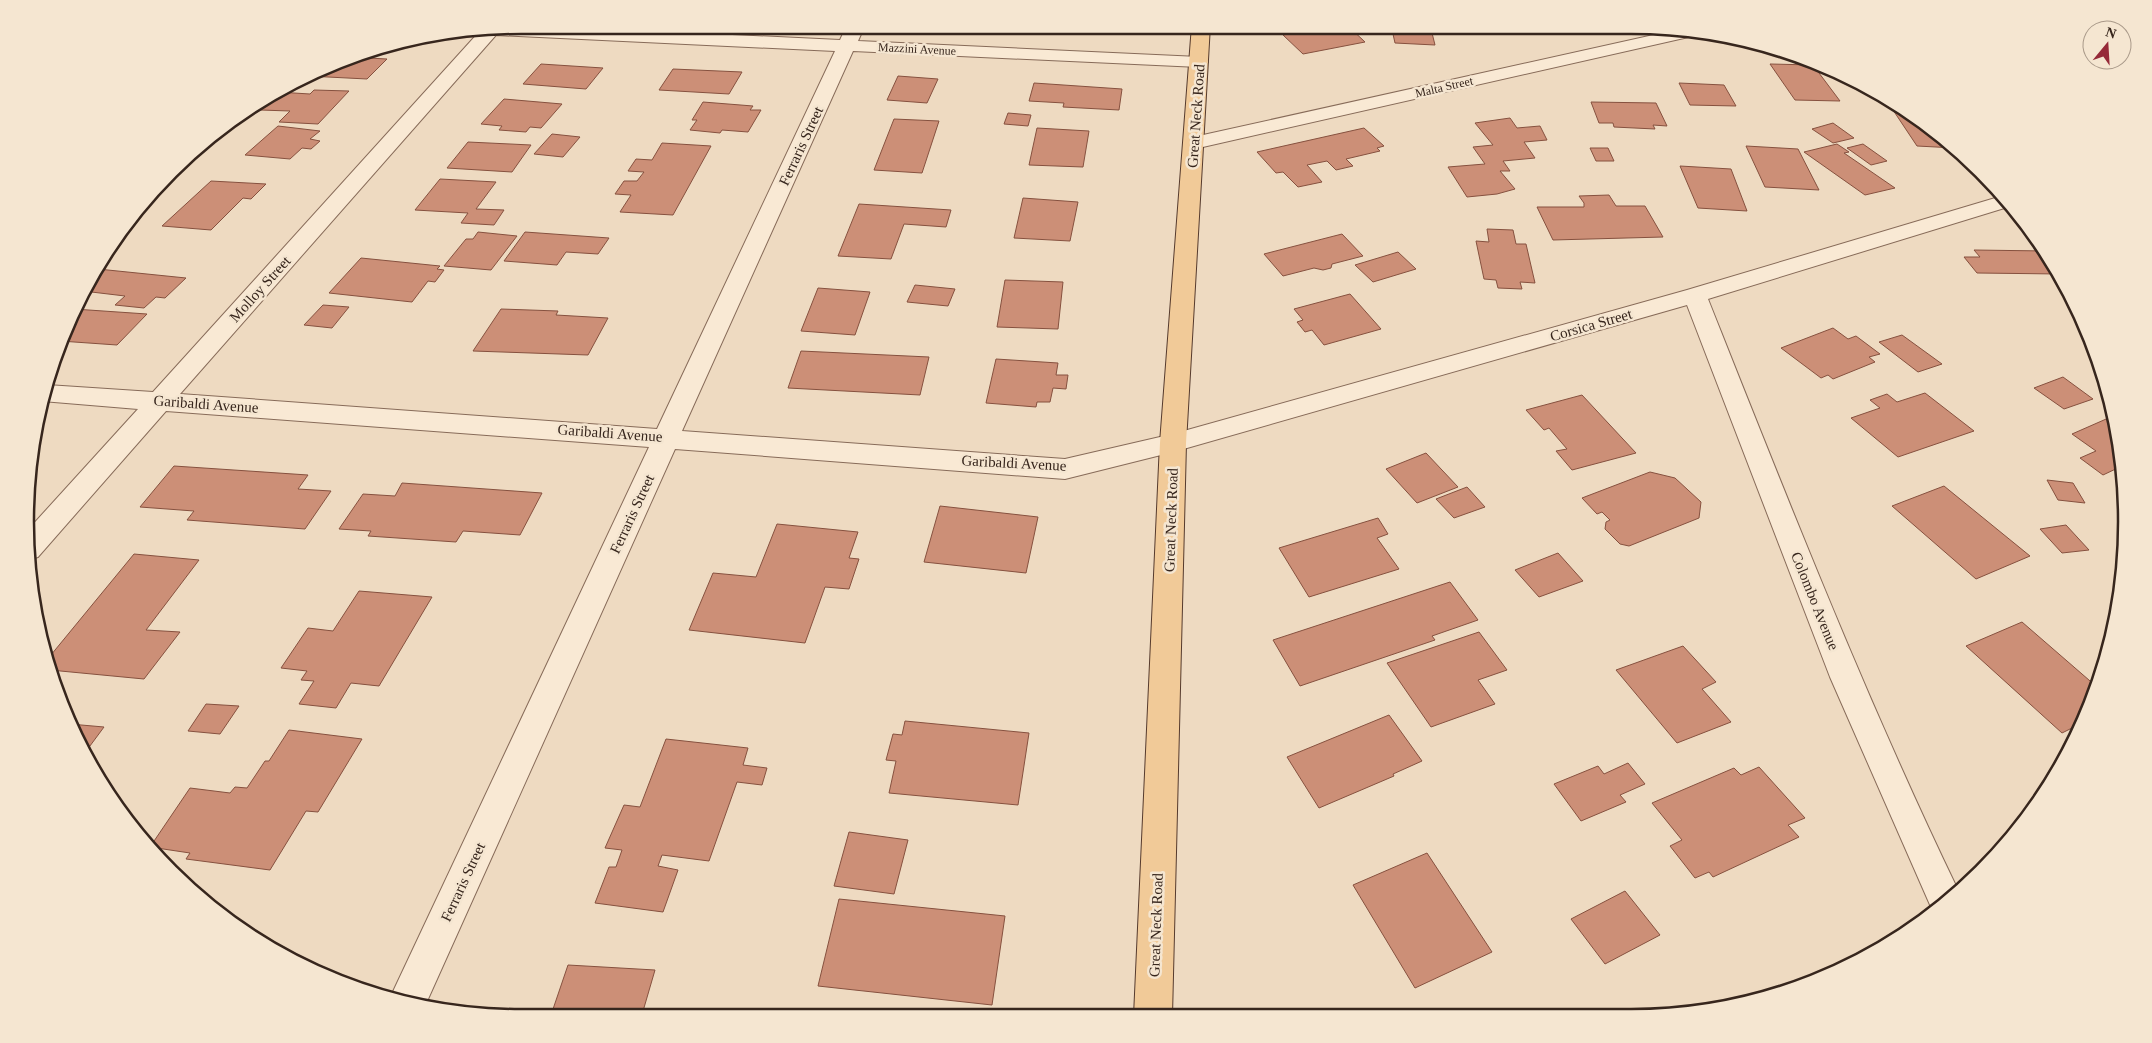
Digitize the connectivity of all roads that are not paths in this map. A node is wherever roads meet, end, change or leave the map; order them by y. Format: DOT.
graph roads {
  1 [pos="800,34"];
  2 [pos="1201,34"];
  3 [pos="852,35"];
  4 [pos="483,36"];
  5 [pos="1671,36"];
  6 [pos="1199,62"];
  7 [pos="1194,143"];
  8 [pos="2000,203"];
  9 [pos="1696,295"];
  10 [pos="51,393"];
  11 [pos="160,400"];
  12 [pos="667,438"];
  13 [pos="1173,443"];
  14 [pos="35,542"];
  15 [pos="1943,895"];
  16 [pos="410,996"];
  17 [pos="1153,1009"];
  1 -- 3 [label="street, Mazzini Avenue"];
  2 -- 6 [label="main road, Great Neck Road"];
  3 -- 6 [label="street, Mazzini Avenue"];
  3 -- 12 [label="street, Ferraris Street"];
  4 -- 11 [label="street, Molloy Street"];
  5 -- 7 [label="street, Malta Street"];
  6 -- 7 [label="main road, Great Neck Road"];
  7 -- 13 [label="main road, Great Neck Road"];
  8 -- 9 [label="street, Corsica Street"];
  9 -- 13 [label="street, Corsica Street"];
  9 -- 15 [label="street, Colombo Avenue"];
  10 -- 11 [label="street, Garibaldi Avenue"];
  11 -- 12 [label="street, Garibaldi Avenue"];
  11 -- 14 [label="street, Molloy Street"];
  12 -- 13 [label="street, Garibaldi Avenue"];
  12 -- 16 [label="street, Ferraris Street"];
  13 -- 17 [label="main road, Great Neck Road"];
}
